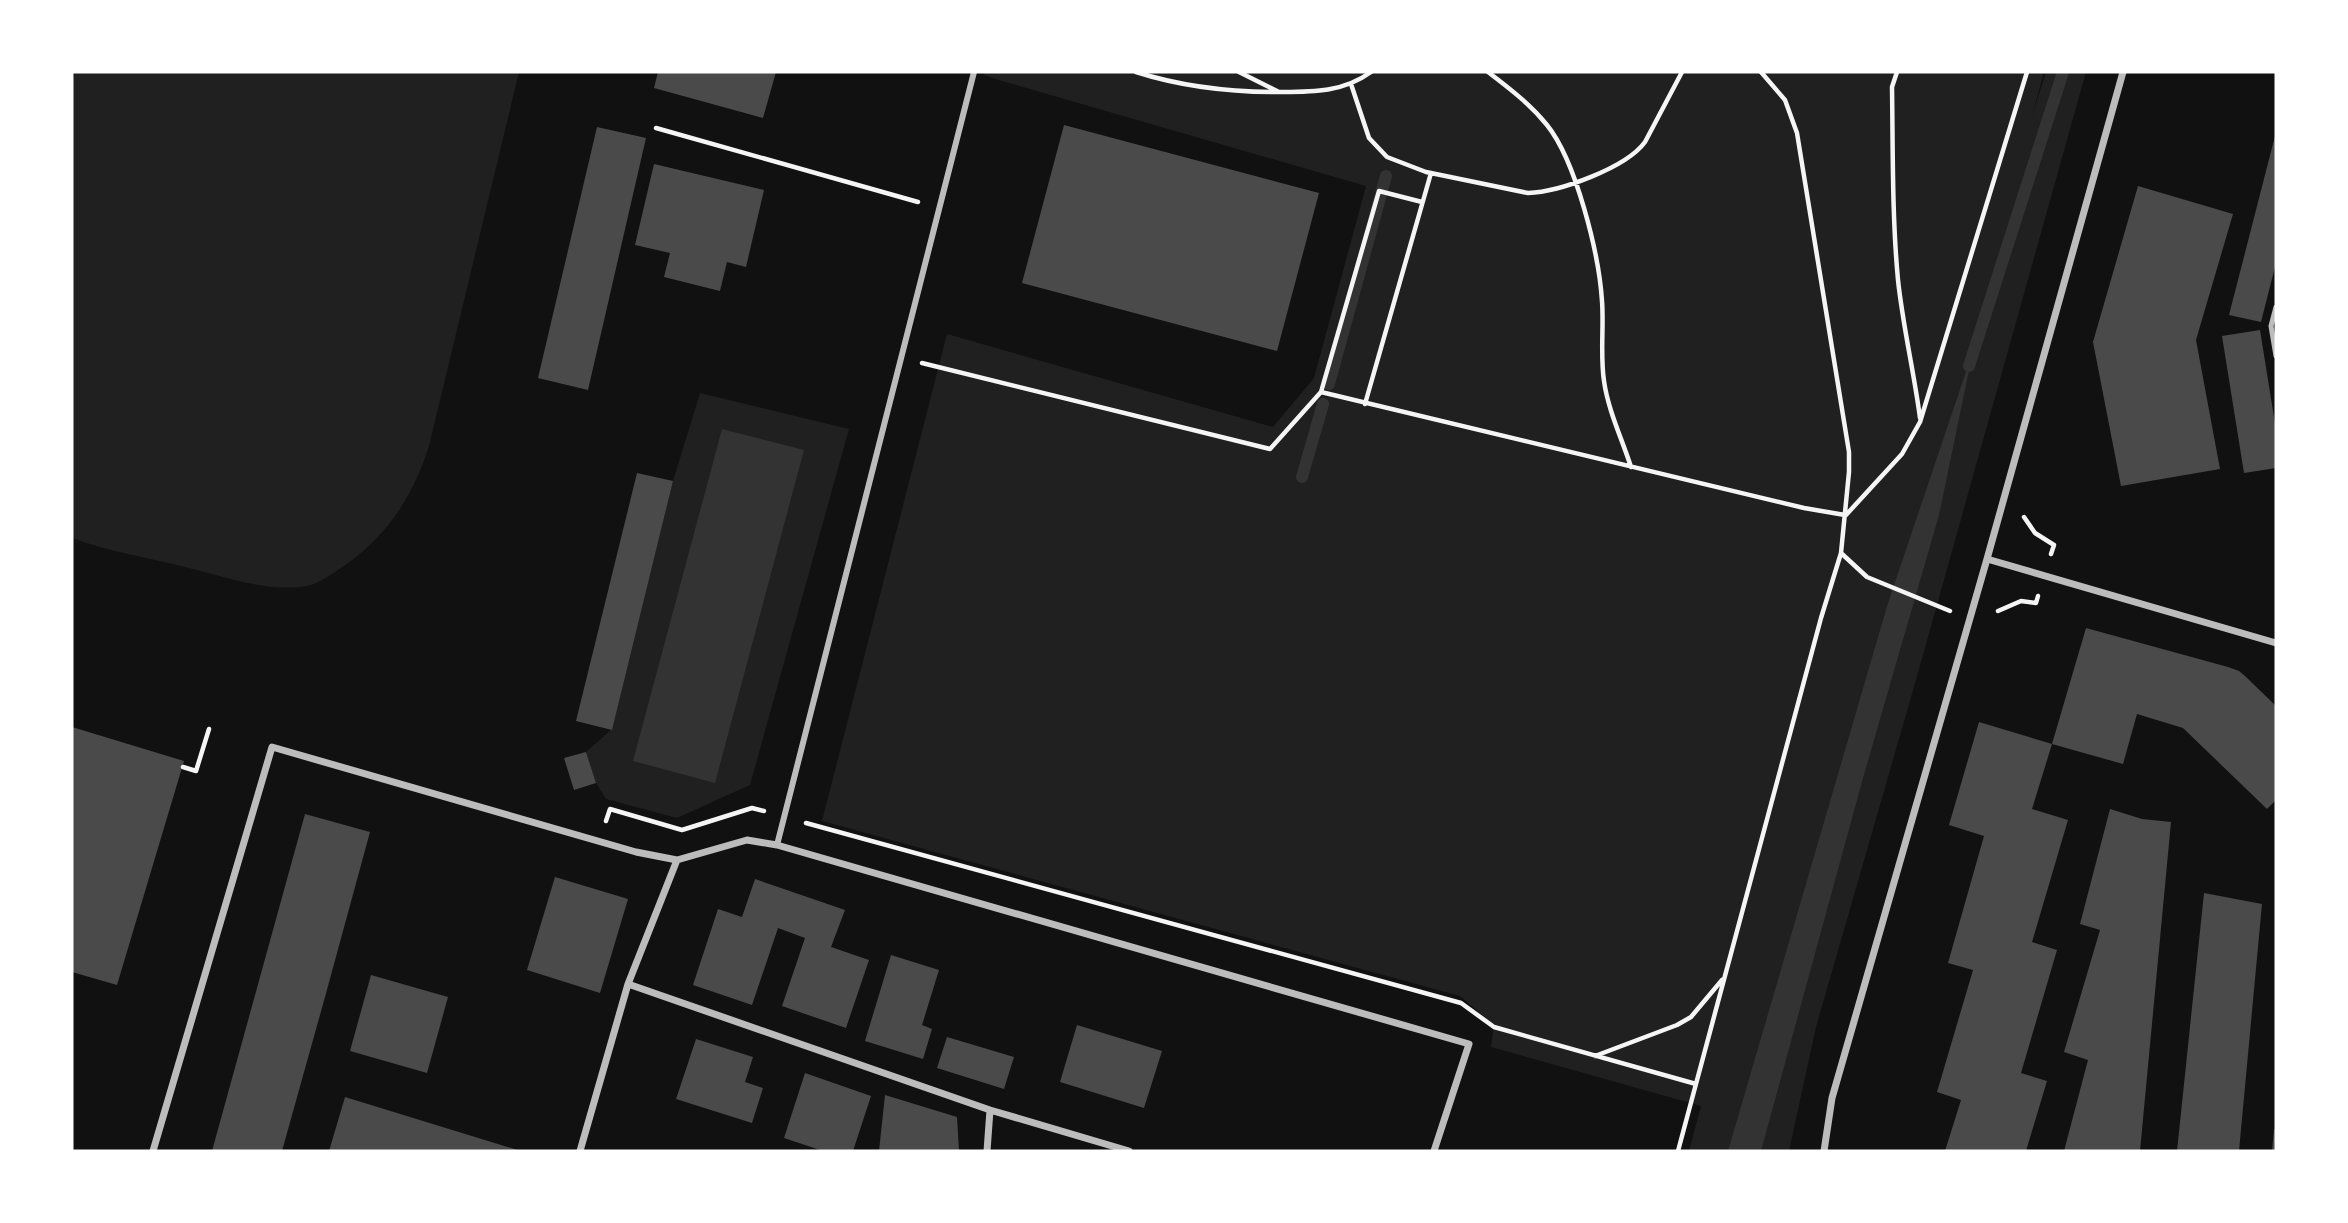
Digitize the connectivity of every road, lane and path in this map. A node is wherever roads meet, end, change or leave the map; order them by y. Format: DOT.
graph roads {
  1 [pos="974,72"];
  2 [pos="1136,72"];
  3 [pos="1239,72"];
  4 [pos="1371,72"];
  5 [pos="1488,72"];
  6 [pos="1682,72"];
  7 [pos="1761,72"];
  8 [pos="1894,72"];
  9 [pos="2027,72"];
  10 [pos="2123,72"];
  11 [pos="1352,84"];
  12 [pos="1280,92"];
  13 [pos="656,128"];
  14 [pos="1431,173"];
  15 [pos="1575,182"];
  16 [pos="1422,202"];
  17 [pos="939,208"];
  18 [pos="2276,307"];
  19 [pos="2276,356"];
  20 [pos="901,358"];
  21 [pos="1321,392"];
  22 [pos="1365,404"];
  23 [pos="1920,422"];
  24 [pos="1631,467"];
  25 [pos="1845,516"];
  26 [pos="1841,552"];
  27 [pos="1987,559"];
  28 [pos="1939,608"];
  29 [pos="2276,643"];
  30 [pos="209,729"];
  31 [pos="183,767"];
  32 [pos="777,845"];
  33 [pos="677,860"];
  34 [pos="1725,977"];
  35 [pos="628,984"];
  36 [pos="1595,1056"];
  37 [pos="990,1110"];
  38 [pos="153,1151"];
  39 [pos="580,1151"];
  40 [pos="987,1151"];
  41 [pos="1129,1151"];
  42 [pos="1434,1151"];
  43 [pos="1678,1151"];
  44 [pos="1824,1151"];
  1 -- 17 [label="street"];
  2 -- 12 [label="path"];
  3 -- 12 [label="path"];
  4 -- 11 [label="path"];
  5 -- 15 [label="path"];
  6 -- 15 [label="path"];
  7 -- 25 [label="path"];
  8 -- 23 [label="path"];
  9 -- 23 [label="path"];
  10 -- 27 [label="street"];
  11 -- 12 [label="path"];
  11 -- 14 [label="path"];
  13 -- 17 [label="path"];
  14 -- 15 [label="path"];
  14 -- 16 [label="path"];
  15 -- 24 [label="path"];
  16 -- 21 [label="path"];
  16 -- 22 [label="path"];
  17 -- 20 [label="street"];
  18 -- 19 [label="lane"];
  20 -- 21 [label="path"];
  20 -- 32 [label="street"];
  21 -- 22 [label="path"];
  22 -- 24 [label="path"];
  23 -- 25 [label="path"];
  24 -- 25 [label="path"];
  25 -- 26 [label="path"];
  26 -- 28 [label="path"];
  26 -- 34 [label="path"];
  27 -- 29 [label="street"];
  27 -- 44 [label="street"];
  30 -- 31 [label="path"];
  32 -- 33 [label="street"];
  32 -- 42 [label="street"];
  33 -- 35 [label="street"];
  33 -- 38 [label="street"];
  34 -- 36 [label="path"];
  34 -- 43 [label="path"];
  35 -- 37 [label="street"];
  35 -- 39 [label="street"];
  37 -- 40 [label="street"];
  37 -- 41 [label="street"];
}
